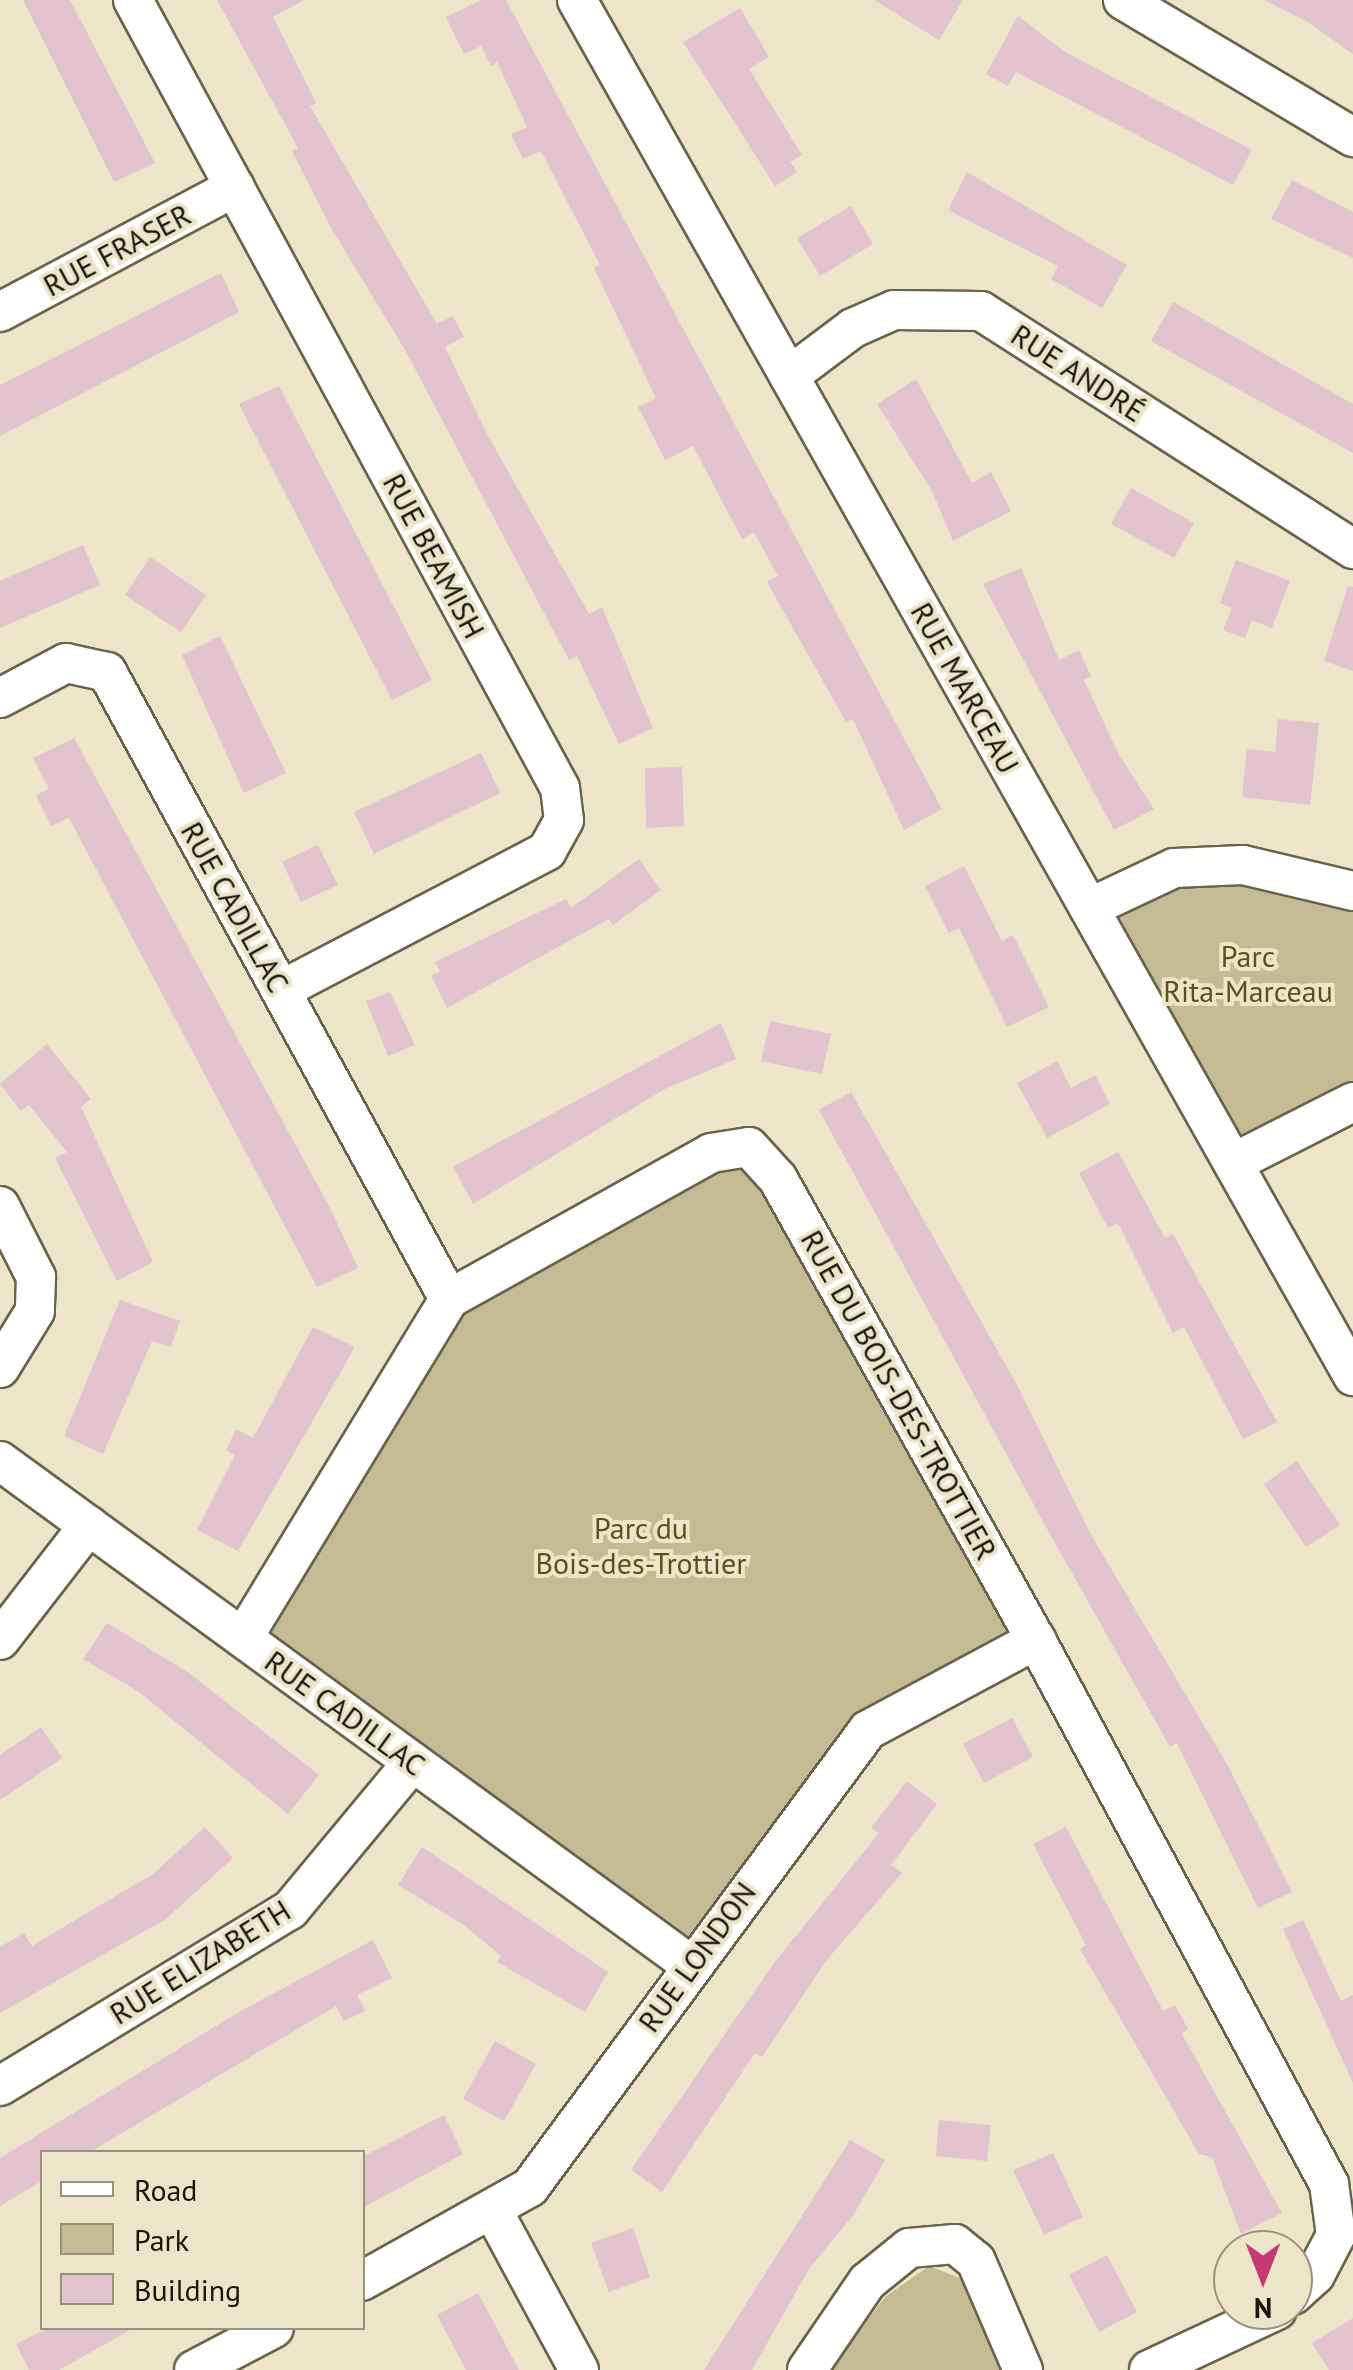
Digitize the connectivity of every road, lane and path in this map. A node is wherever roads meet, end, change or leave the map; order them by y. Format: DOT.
graph roads {
  1 [pos="133,0"];
  2 [pos="1123,0"];
  3 [pos="595,8"];
  4 [pos="1353,137"];
  5 [pos="235,187"];
  6 [pos="0,312"];
  7 [pos="789,376"];
  8 [pos="1353,549"];
  9 [pos="0,698"];
  10 [pos="1353,890"];
  11 [pos="1088,908"];
  12 [pos="280,990"];
  13 [pos="1353,1102"];
  14 [pos="1233,1163"];
  15 [pos="0,1206"];
  16 [pos="449,1298"];
  17 [pos="0,1368"];
  18 [pos="1353,1376"];
  19 [pos="0,1460"];
  20 [pos="89,1526"];
  21 [pos="243,1638"];
  22 [pos="0,1640"];
  23 [pos="1036,1640"];
  24 [pos="413,1762"];
  25 [pos="691,1966"];
  26 [pos="0,2086"];
  27 [pos="494,2211"];
  28 [pos="1313,2277"];
  29 [pos="365,2279"];
  30 [pos="270,2330"];
  31 [pos="1234,2330"];
  32 [pos="194,2370"];
  33 [pos="578,2370"];
  34 [pos="808,2370"];
  35 [pos="1023,2370"];
  36 [pos="1149,2370"];
  1 -- 5 [label="street, RUE BEAMISH"];
  2 -- 4 [label="street"];
  3 -- 7 [label="street, RUE MARCEAU"];
  5 -- 6 [label="street, RUE FRASER"];
  5 -- 12 [label="street, RUE BEAMISH"];
  7 -- 8 [label="street, RUE ANDRÉ"];
  7 -- 11 [label="street, RUE MARCEAU"];
  9 -- 12 [label="street, RUE CADILLAC"];
  10 -- 11 [label="street"];
  11 -- 14 [label="street, RUE MARCEAU"];
  12 -- 16 [label="street, RUE CADILLAC"];
  13 -- 14 [label="street"];
  14 -- 18 [label="street, RUE MARCEAU"];
  15 -- 17 [label="street"];
  16 -- 21 [label="street, RUE DU BOIS-DES-TROTTIER"];
  16 -- 23 [label="street, RUE DU BOIS-DES-TROTTIER"];
  19 -- 20 [label="street, RUE CADILLAC"];
  20 -- 21 [label="street, RUE CADILLAC"];
  20 -- 22 [label="street"];
  21 -- 24 [label="street, RUE CADILLAC"];
  23 -- 25 [label="street, RUE LONDON"];
  23 -- 28 [label="street, RUE DU BOIS-DES-TROTTIER"];
  24 -- 25 [label="street, RUE CADILLAC"];
  24 -- 26 [label="street, RUE ELIZABETH"];
  25 -- 27 [label="street, RUE LONDON"];
  27 -- 29 [label="street, RUE LONDON"];
  27 -- 33 [label="street"];
  30 -- 32 [label="street"];
  31 -- 36 [label="street"];
  34 -- 35 [label="street"];
}
